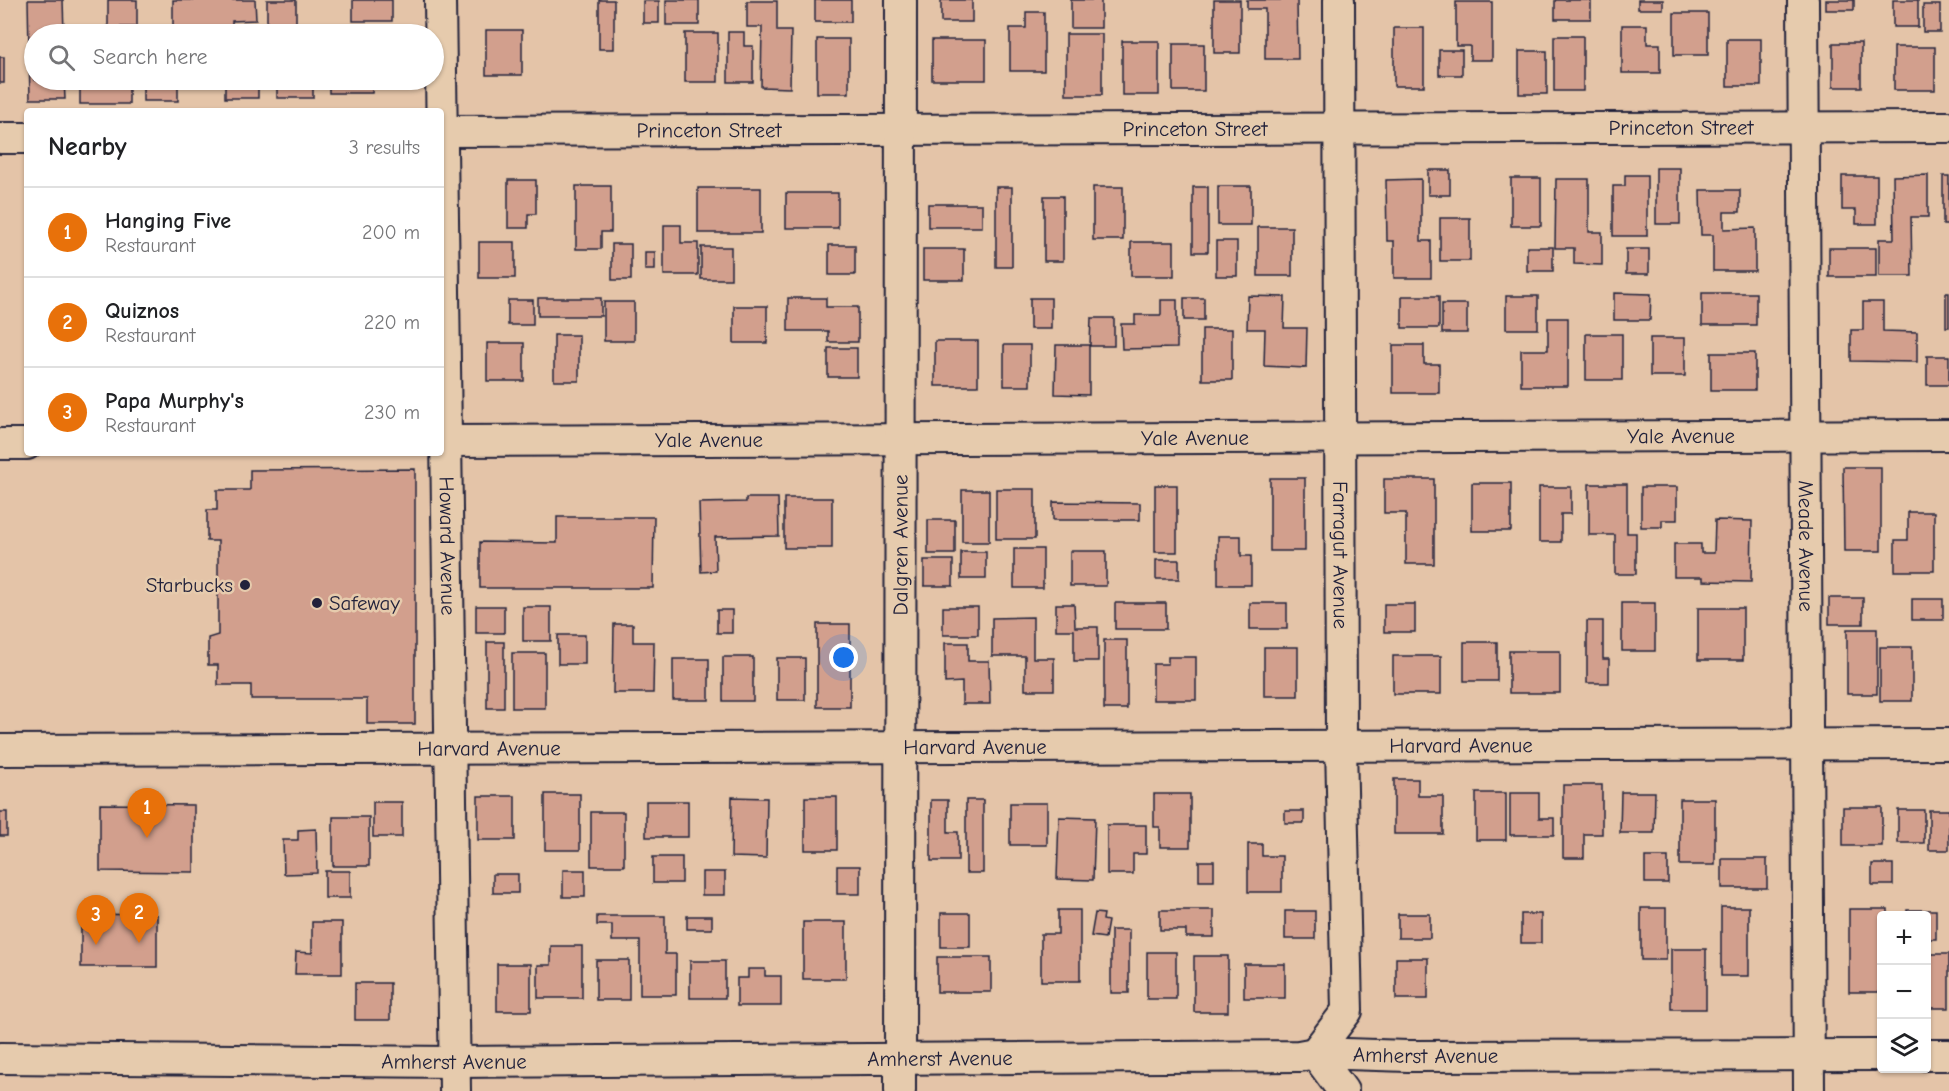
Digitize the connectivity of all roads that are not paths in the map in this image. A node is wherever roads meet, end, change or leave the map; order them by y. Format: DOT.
graph roads {
  1 [pos="440,0"];
  2 [pos="901,0"];
  3 [pos="1339,0"];
  4 [pos="1803,0"];
  5 [pos="440,24"];
  6 [pos="441,90"];
  7 [pos="441,108"];
  8 [pos="1804,127"];
  9 [pos="1949,127"];
  10 [pos="1340,129"];
  11 [pos="901,130"];
  12 [pos="444,131"];
  13 [pos="0,138"];
  14 [pos="24,138"];
  15 [pos="1949,435"];
  16 [pos="1806,437"];
  17 [pos="1341,438"];
  18 [pos="901,440"];
  19 [pos="444,441"];
  20 [pos="0,444"];
  21 [pos="24,444"];
  22 [pos="443,456"];
  23 [pos="1949,744"];
  24 [pos="1807,745"];
  25 [pos="1341,746"];
  26 [pos="902,747"];
  27 [pos="449,748"];
  28 [pos="0,750"];
  29 [pos="1315,1053"];
  30 [pos="1931,1055"];
  31 [pos="1949,1055"];
  32 [pos="1809,1056"];
  33 [pos="1877,1056"];
  34 [pos="0,1058"];
  35 [pos="901,1058"];
  36 [pos="454,1077"];
  37 [pos="900,1091"];
  38 [pos="1343,1091"];
  39 [pos="1809,1091"];
  1 -- 5 [label="street, Howard Avenue"];
  2 -- 11 [label="street, Dalgren Avenue"];
  3 -- 10 [label="street, Farragut Avenue"];
  4 -- 8 [label="street, Meade Avenue"];
  6 -- 7 [label="street, Howard Avenue"];
  8 -- 9 [label="street, Princeton Street"];
  8 -- 10 [label="street, Princeton Street"];
  8 -- 16 [label="street, Meade Avenue"];
  10 -- 11 [label="street, Princeton Street"];
  10 -- 17 [label="street, Farragut Avenue"];
  11 -- 12 [label="street, Princeton Street"];
  11 -- 18 [label="street, Dalgren Avenue"];
  13 -- 14 [label="street"];
  15 -- 16 [label="street, Yale Avenue"];
  16 -- 17 [label="street, Yale Avenue"];
  16 -- 24 [label="street, Meade Avenue"];
  17 -- 18 [label="street, Yale Avenue"];
  17 -- 25 [label="street, Farragut Avenue"];
  18 -- 19 [label="street, Yale Avenue"];
  18 -- 26 [label="street, Dalgren Avenue"];
  20 -- 21 [label="street"];
  22 -- 27 [label="street, Howard Avenue"];
  23 -- 24 [label="street, Harvard Avenue"];
  24 -- 25 [label="street, Harvard Avenue"];
  24 -- 32 [label="street, Meade Avenue"];
  25 -- 26 [label="street, Harvard Avenue"];
  25 -- 29 [label="street, Farragut Avenue"];
  26 -- 27 [label="street, Harvard Avenue"];
  26 -- 35 [label="street, Dalgren Avenue"];
  27 -- 28 [label="street, Harvard Avenue"];
  27 -- 36 [label="street, Howard Avenue"];
  29 -- 32 [label="street, Amherst Avenue"];
  29 -- 35 [label="street, Amherst Avenue"];
  29 -- 38 [label="street"];
  30 -- 31 [label="street"];
  32 -- 33 [label="street, Amherst Avenue"];
  32 -- 39 [label="street, Meade Avenue"];
  34 -- 36 [label="street, Amherst Avenue"];
  35 -- 36 [label="street, Amherst Avenue"];
  35 -- 37 [label="street, Dalgren Avenue"];
}
